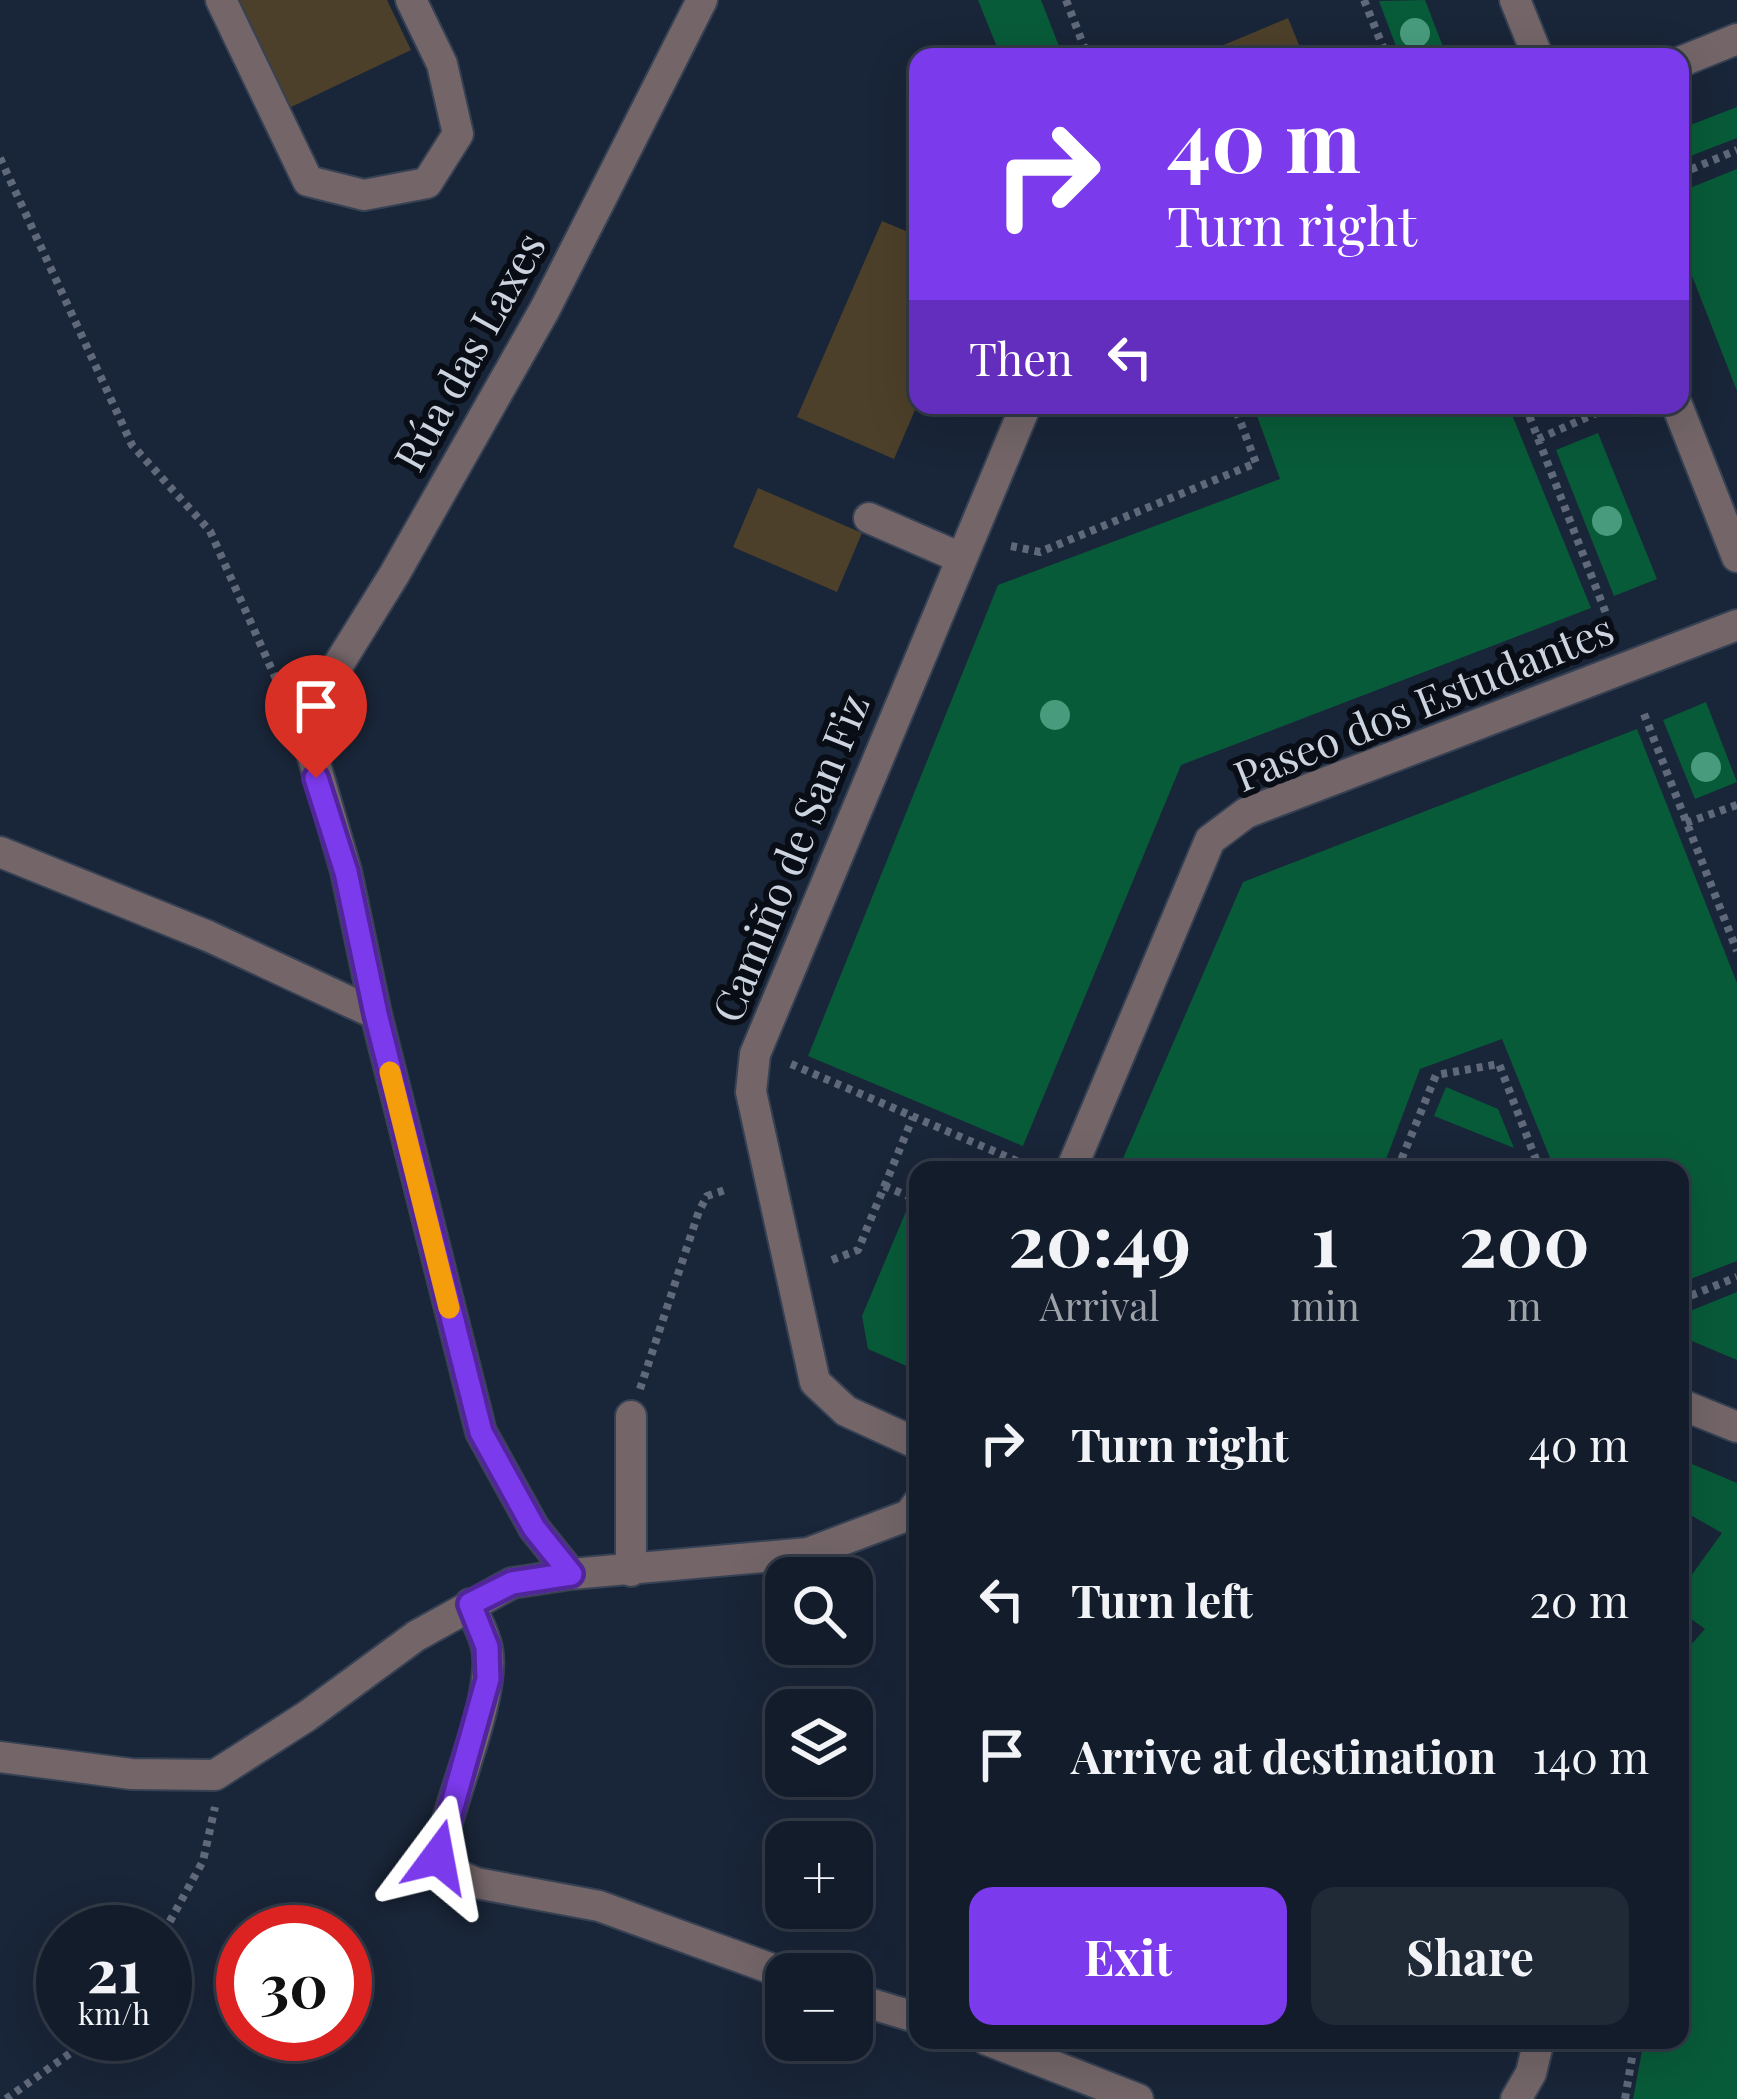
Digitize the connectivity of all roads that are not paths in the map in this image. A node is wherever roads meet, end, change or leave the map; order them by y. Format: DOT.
graph roads {
  1 [pos="221,0"];
  2 [pos="411,0"];
  3 [pos="701,0"];
  4 [pos="1515,0"];
  5 [pos="1737,39"];
  6 [pos="1534,48"];
  7 [pos="1689,58"];
  8 [pos="1022,414"];
  9 [pos="1680,414"];
  10 [pos="869,518"];
  11 [pos="1737,557"];
  12 [pos="961,558"];
  13 [pos="1737,625"];
  14 [pos="0,852"];
  15 [pos="376,1014"];
  16 [pos="1075,1161"];
  17 [pos="1689,1408"];
  18 [pos="631,1416"];
  19 [pos="1737,1427"];
  20 [pos="909,1440"];
  21 [pos="909,1515"];
  22 [pos="631,1571"];
  23 [pos="571,1574"];
  24 [pos="470,1604"];
  25 [pos="0,1757"];
  26 [pos="765,1966"];
  27 [pos="873,2004"];
  28 [pos="909,2015"];
  29 [pos="1010,2049"];
  30 [pos="1537,2049"];
  31 [pos="1138,2099"];
  32 [pos="1516,2099"];
  1 -- 2 [label="street"];
  3 -- 15 [label="street, Rúa das Laxes"];
  4 -- 6 [label="street"];
  5 -- 7 [label="street"];
  8 -- 12 [label="street, Camiño de San Fiz"];
  9 -- 11 [label="street"];
  10 -- 12 [label="street"];
  12 -- 20 [label="street, Camiño de San Fiz"];
  13 -- 16 [label="street, Paseo dos Estudantes"];
  14 -- 15 [label="street"];
  15 -- 23 [label="street"];
  17 -- 19 [label="street"];
  18 -- 22 [label="street"];
  21 -- 22 [label="street"];
  22 -- 23 [label="street"];
  23 -- 24 [label="street"];
  24 -- 25 [label="street"];
  24 -- 26 [label="street"];
  27 -- 28 [label="street"];
  29 -- 31 [label="street"];
  30 -- 32 [label="street"];
}
